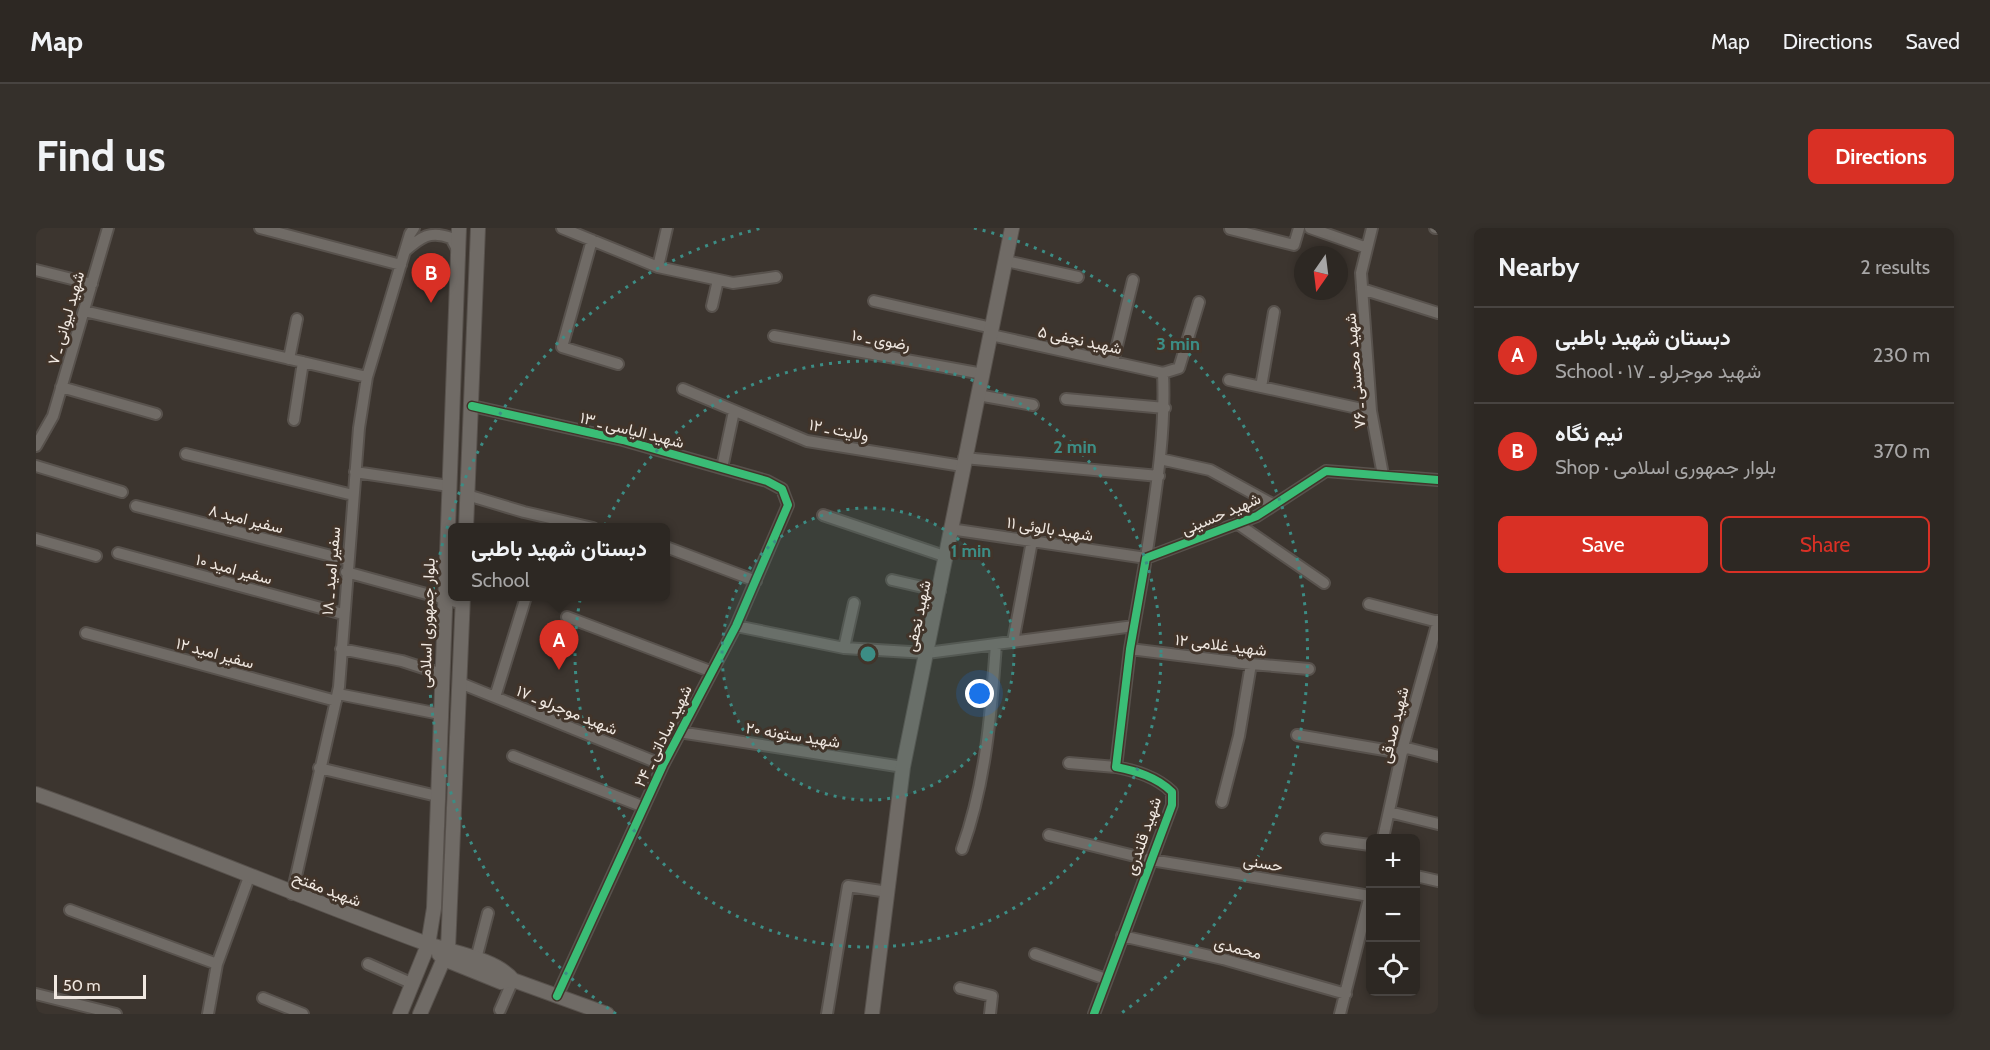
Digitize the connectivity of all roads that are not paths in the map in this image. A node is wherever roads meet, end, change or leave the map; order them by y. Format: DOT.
graph roads {
  1 [pos="108,228"];
  2 [pos="260,228"];
  3 [pos="414,228"];
  4 [pos="459,228"];
  5 [pos="478,228"];
  6 [pos="562,228"];
  7 [pos="667,228"];
  8 [pos="1012,228"];
  9 [pos="1299,228"];
  10 [pos="1310,228"];
  11 [pos="1372,228"];
  12 [pos="1230,229"];
  13 [pos="592,240"];
  14 [pos="1367,248"];
  15 [pos="458,251"];
  16 [pos="405,252"];
  17 [pos="1006,261"];
  18 [pos="401,265"];
  19 [pos="658,267"];
  20 [pos="36,270"];
  21 [pos="776,277"];
  22 [pos="1078,277"];
  23 [pos="718,280"];
  24 [pos="1134,280"];
  25 [pos="92,284"];
  26 [pos="1362,289"];
  27 [pos="455,298"];
  28 [pos="475,301"];
  29 [pos="874,301"];
  30 [pos="1199,302"];
  31 [pos="712,306"];
  32 [pos="84,311"];
  33 [pos="1274,312"];
  34 [pos="1438,313"];
  35 [pos="297,320"];
  36 [pos="992,331"];
  37 [pos="774,336"];
  38 [pos="289,358"];
  39 [pos="303,362"];
  40 [pos="1113,362"];
  41 [pos="618,364"];
  42 [pos="1163,373"];
  43 [pos="983,374"];
  44 [pos="368,377"];
  45 [pos="1229,380"];
  46 [pos="61,387"];
  47 [pos="1261,387"];
  48 [pos="683,389"];
  49 [pos="978,395"];
  50 [pos="1066,399"];
  51 [pos="1033,405"];
  52 [pos="471,406"];
  53 [pos="1165,408"];
  54 [pos="734,411"];
  55 [pos="1371,411"];
  56 [pos="156,414"];
  57 [pos="294,420"];
  58 [pos="36,447"];
  59 [pos="186,454"];
  60 [pos="1160,459"];
  61 [pos="963,462"];
  62 [pos="36,466"];
  63 [pos="722,468"];
  64 [pos="355,472"];
  65 [pos="1383,475"];
  66 [pos="1158,476"];
  67 [pos="1438,480"];
  68 [pos="449,486"];
  69 [pos="782,489"];
  70 [pos="122,492"];
  71 [pos="353,495"];
  72 [pos="467,495"];
  73 [pos="1274,505"];
  74 [pos="136,506"];
  75 [pos="823,515"];
  76 [pos="466,523"];
  77 [pos="569,523"];
  78 [pos="1238,524"];
  79 [pos="950,529"];
  80 [pos="36,539"];
  81 [pos="1032,541"];
  82 [pos="670,549"];
  83 [pos="118,553"];
  84 [pos="96,556"];
  85 [pos="947,557"];
  86 [pos="1146,558"];
  87 [pos="347,560"];
  88 [pos="346,572"];
  89 [pos="892,580"];
  90 [pos="756,581"];
  91 [pos="1324,583"];
  92 [pos="940,591"];
  93 [pos="445,601"];
  94 [pos="448,601"];
  95 [pos="463,601"];
  96 [pos="525,601"];
  97 [pos="854,603"];
  98 [pos="1369,604"];
  99 [pos="343,614"];
  100 [pos="567,617"];
  101 [pos="1438,621"];
  102 [pos="736,626"];
  103 [pos="1134,626"];
  104 [pos="86,633"];
  105 [pos="1013,642"];
  106 [pos="996,644"];
  107 [pos="844,648"];
  108 [pos="341,649"];
  109 [pos="1130,649"];
  110 [pos="927,653"];
  111 [pos="1251,664"];
  112 [pos="1310,669"];
  113 [pos="710,671"];
  114 [pos="442,674"];
  115 [pos="460,683"];
  116 [pos="495,697"];
  117 [pos="337,698"];
  118 [pos="440,714"];
  119 [pos="679,732"];
  120 [pos="1297,735"];
  121 [pos="1402,750"];
  122 [pos="513,756"];
  123 [pos="1438,756"];
  124 [pos="1069,763"];
  125 [pos="663,765"];
  126 [pos="903,767"];
  127 [pos="1116,767"];
  128 [pos="320,768"];
  129 [pos="36,794"];
  130 [pos="437,796"];
  131 [pos="1222,802"];
  132 [pos="644,807"];
  133 [pos="1389,812"];
  134 [pos="1438,824"];
  135 [pos="1384,834"];
  136 [pos="1049,835"];
  137 [pos="1326,839"];
  138 [pos="1366,844"];
  139 [pos="962,849"];
  140 [pos="1151,860"];
  141 [pos="249,877"];
  142 [pos="1420,877"];
  143 [pos="1438,881"];
  144 [pos="888,892"];
  145 [pos="292,894"];
  146 [pos="1366,894"];
  147 [pos="70,910"];
  148 [pos="1366,912"];
  149 [pos="488,913"];
  150 [pos="1122,936"];
  151 [pos="428,945"];
  152 [pos="446,954"];
  153 [pos="1035,954"];
  154 [pos="476,959"];
  155 [pos="217,964"];
  156 [pos="368,964"];
  157 [pos="1106,979"];
  158 [pos="513,980"];
  159 [pos="412,984"];
  160 [pos="960,988"];
  161 [pos="36,994"];
  162 [pos="1346,994"];
  163 [pos="557,996"];
  164 [pos="263,998"];
  165 [pos="500,1010"];
  166 [pos="116,1014"];
  167 [pos="208,1014"];
  168 [pos="303,1014"];
  169 [pos="400,1014"];
  170 [pos="420,1014"];
  171 [pos="607,1014"];
  172 [pos="827,1014"];
  173 [pos="872,1014"];
  174 [pos="990,1014"];
  175 [pos="1094,1014"];
  176 [pos="1340,1014"];
  1 -- 25 [label="street, شهید لیوانی ـ ۷"];
  2 -- 18 [label="street"];
  3 -- 16 [label="street, سفیر امید ـ ۱۸"];
  4 -- 15 [label="main road, بلوار جمهوری اسلامی"];
  5 -- 28 [label="main road"];
  6 -- 13 [label="street"];
  7 -- 19 [label="street"];
  8 -- 17 [label="main road, شهید نجفی"];
  9 -- 12 [label="street"];
  10 -- 14 [label="street"];
  11 -- 14 [label="street, شهید محسنی ـ ۷۶"];
  13 -- 19 [label="street"];
  13 -- 41 [label="street"];
  14 -- 26 [label="street, شهید محسنی ـ ۷۶"];
  15 -- 16 [label="street"];
  15 -- 27 [label="main road, بلوار جمهوری اسلامی"];
  16 -- 18 [label="street, سفیر امید ـ ۱۸"];
  17 -- 22 [label="street"];
  17 -- 36 [label="main road, شهید نجفی"];
  18 -- 44 [label="street, سفیر امید ـ ۱۸"];
  19 -- 23 [label="street"];
  20 -- 25 [label="street"];
  21 -- 23 [label="street"];
  23 -- 31 [label="street"];
  24 -- 40 [label="street"];
  25 -- 32 [label="street, شهید لیوانی ـ ۷"];
  26 -- 34 [label="street"];
  26 -- 55 [label="street, شهید محسنی ـ ۷۶"];
  27 -- 28 [label="main road"];
  27 -- 68 [label="main road, بلوار جمهوری اسلامی"];
  28 -- 52 [label="main road"];
  29 -- 36 [label="street, شهید نجفی ۵"];
  30 -- 42 [label="street"];
  32 -- 38 [label="street"];
  32 -- 46 [label="street, شهید لیوانی ـ ۷"];
  33 -- 47 [label="street"];
  35 -- 38 [label="street"];
  36 -- 40 [label="street, شهید نجفی ۵"];
  36 -- 43 [label="main road, شهید نجفی"];
  37 -- 43 [label="street, رضوی ـ ۱۰"];
  38 -- 39 [label="street"];
  39 -- 44 [label="street"];
  39 -- 57 [label="street"];
  40 -- 42 [label="street, شهید نجفی ۵"];
  42 -- 53 [label="street"];
  43 -- 49 [label="main road, شهید نجفی"];
  44 -- 64 [label="street, سفیر امید ـ ۱۸"];
  45 -- 47 [label="street"];
  46 -- 56 [label="street"];
  46 -- 58 [label="street, شهید لیوانی ـ ۷"];
  47 -- 55 [label="street"];
  48 -- 54 [label="street, ولایت ـ ۱۲"];
  49 -- 51 [label="street"];
  49 -- 61 [label="main road, شهید نجفی"];
  50 -- 53 [label="street"];
  52 -- 63 [label="street, شهید الیاسی ـ ۱۳"];
  52 -- 72 [label="main road"];
  53 -- 60 [label="street"];
  54 -- 61 [label="street, ولایت ـ ۱۲"];
  54 -- 63 [label="street"];
  55 -- 65 [label="street, شهید محسنی ـ ۷۶"];
  59 -- 71 [label="street"];
  60 -- 66 [label="street"];
  60 -- 73 [label="street"];
  61 -- 66 [label="street, ولایت ـ ۱۲"];
  61 -- 79 [label="main road, شهید نجفی"];
  62 -- 70 [label="street"];
  63 -- 69 [label="street, شهید الیاسی ـ ۱۳"];
  64 -- 68 [label="street"];
  64 -- 71 [label="street, سفیر امید ـ ۱۸"];
  65 -- 67 [label="street, شهید حسینی"];
  65 -- 73 [label="street, شهید حسینی"];
  66 -- 86 [label="street"];
  68 -- 93 [label="main road, بلوار جمهوری اسلامی"];
  69 -- 90 [label="street, شهید ساداتی ـ ۲۴"];
  71 -- 87 [label="street, سفیر امید ـ ۱۸"];
  72 -- 76 [label="main road"];
  72 -- 77 [label="street"];
  73 -- 78 [label="street, شهید حسینی"];
  74 -- 87 [label="street, سفیر امید ۸"];
  75 -- 85 [label="street"];
  78 -- 86 [label="street, شهید حسینی"];
  78 -- 91 [label="street"];
  79 -- 81 [label="street, شهید بالوئی ۱۱"];
  79 -- 85 [label="main road, شهید نجفی"];
  80 -- 84 [label="street"];
  81 -- 86 [label="street, شهید بالوئی ۱۱"];
  81 -- 105 [label="street"];
  82 -- 90 [label="street"];
  83 -- 99 [label="street, سفیر امید ۱۰"];
  85 -- 92 [label="main road, شهید نجفی"];
  86 -- 103 [label="street"];
  87 -- 88 [label="street, سفیر امید ـ ۱۸"];
  88 -- 93 [label="street"];
  88 -- 99 [label="street, سفیر امید ـ ۱۸"];
  89 -- 92 [label="street"];
  90 -- 102 [label="street, شهید ساداتی ـ ۲۴"];
  92 -- 110 [label="main road, شهید نجفی"];
  93 -- 94 [label="street"];
  93 -- 114 [label="main road, بلوار جمهوری اسلامی"];
  95 -- 115 [label="main road"];
  96 -- 116 [label="street"];
  97 -- 107 [label="street"];
  98 -- 101 [label="street"];
  99 -- 108 [label="street, سفیر امید ـ ۱۸"];
  100 -- 113 [label="street"];
  101 -- 121 [label="street, شهید صدقی"];
  102 -- 107 [label="street"];
  102 -- 113 [label="street, شهید ساداتی ـ ۲۴"];
  103 -- 105 [label="street"];
  103 -- 109 [label="street"];
  104 -- 117 [label="street, سفیر امید ۱۲"];
  105 -- 106 [label="street"];
  106 -- 110 [label="street"];
  106 -- 139 [label="street"];
  107 -- 110 [label="street"];
  108 -- 114 [label="street"];
  108 -- 117 [label="street, سفیر امید ـ ۱۸"];
  109 -- 111 [label="street, شهید غلامی ۱۲"];
  109 -- 127 [label="street"];
  110 -- 126 [label="main road, شهید نجفی"];
  111 -- 112 [label="street, شهید غلامی ۱۲"];
  111 -- 131 [label="street"];
  113 -- 119 [label="street, شهید ساداتی ـ ۲۴"];
  114 -- 118 [label="main road, بلوار جمهوری اسلامی"];
  115 -- 116 [label="street, شهید موجرلو ـ ۱۷"];
  115 -- 152 [label="main road"];
  116 -- 125 [label="street, شهید موجرلو ـ ۱۷"];
  117 -- 118 [label="street, سفیر امید ۱۲"];
  117 -- 128 [label="street, سفیر امید ـ ۱۸"];
  118 -- 130 [label="main road, بلوار جمهوری اسلامی"];
  119 -- 125 [label="street, شهید ساداتی ـ ۲۴"];
  119 -- 126 [label="street, شهید ستونه ۲۰"];
  120 -- 121 [label="street"];
  121 -- 123 [label="street"];
  121 -- 133 [label="street, شهید صدقی"];
  122 -- 132 [label="street"];
  124 -- 127 [label="street"];
  125 -- 132 [label="street, شهید ساداتی ـ ۲۴"];
  126 -- 144 [label="main road, شهید نجفی"];
  127 -- 140 [label="street, شهید قلندری"];
  128 -- 130 [label="street"];
  128 -- 145 [label="street, سفیر امید ـ ۱۸"];
  129 -- 141 [label="main road, شهید مفتح"];
  130 -- 151 [label="main road, بلوار جمهوری اسلامی"];
  132 -- 163 [label="street, شهید ساداتی ـ ۲۴"];
  133 -- 134 [label="street"];
  133 -- 135 [label="street, شهید صدقی"];
  136 -- 140 [label="street, حسنی"];
  137 -- 138 [label="street"];
  140 -- 146 [label="street, حسنی"];
  140 -- 150 [label="street, شهید قلندری"];
  141 -- 145 [label="main road, شهید مفتح"];
  141 -- 155 [label="street"];
  142 -- 143 [label="street"];
  144 -- 172 [label="street"];
  144 -- 173 [label="main road, شهید نجفی"];
  145 -- 151 [label="main road, شهید مفتح"];
  147 -- 155 [label="street"];
  148 -- 162 [label="street"];
  149 -- 154 [label="street"];
  150 -- 157 [label="street, شهید قلندری"];
  150 -- 162 [label="street, محمدی"];
  151 -- 152 [label="main road, شهید مفتح"];
  151 -- 159 [label="main road, بلوار جمهوری اسلامی"];
  152 -- 154 [label="main road, شهید مفتح"];
  152 -- 158 [label="main road"];
  152 -- 170 [label="main road"];
  153 -- 157 [label="street"];
  154 -- 158 [label="main road, شهید مفتح"];
  155 -- 167 [label="street"];
  156 -- 159 [label="street"];
  157 -- 175 [label="street, شهید قلندری"];
  158 -- 163 [label="main road, شهید مفتح"];
  158 -- 165 [label="street"];
  159 -- 169 [label="main road, بلوار جمهوری اسلامی"];
  160 -- 174 [label="street"];
  161 -- 166 [label="street"];
  162 -- 176 [label="street"];
  163 -- 171 [label="main road, شهید مفتح"];
  164 -- 168 [label="street"];
}
